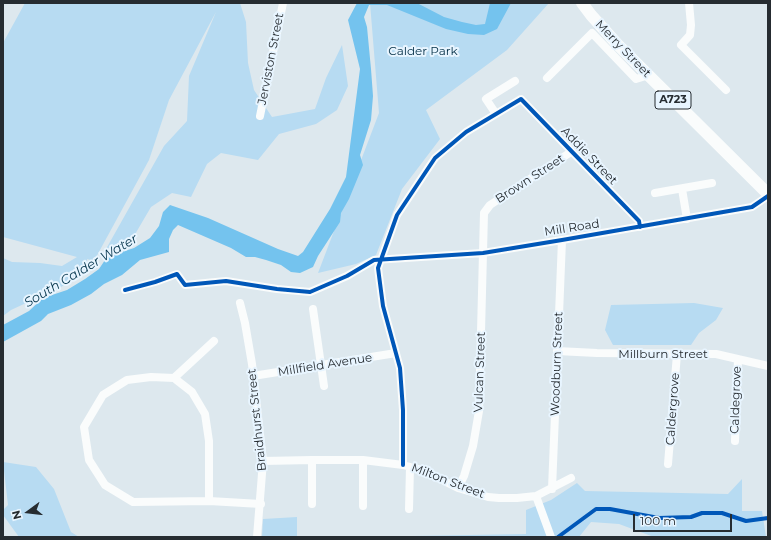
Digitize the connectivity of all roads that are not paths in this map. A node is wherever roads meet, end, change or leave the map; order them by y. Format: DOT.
graph roads {
  1 [pos="283,3"];
  2 [pos="582,3"];
  3 [pos="689,3"];
  4 [pos="648,75"];
  5 [pos="547,78"];
  6 [pos="515,81"];
  7 [pos="726,90"];
  8 [pos="496,114"];
  9 [pos="260,116"];
  10 [pos="571,152"];
  11 [pos="712,183"];
  12 [pos="682,188"];
  13 [pos="655,193"];
  14 [pos="768,195"];
  15 [pos="687,219"];
  16 [pos="640,227"];
  17 [pos="562,240"];
  18 [pos="483,253"];
  19 [pos="377,260"];
  20 [pos="125,290"];
  21 [pos="240,303"];
  22 [pos="313,309"];
  23 [pos="214,341"];
  24 [pos="558,351"];
  25 [pos="396,353"];
  26 [pos="677,354"];
  27 [pos="738,359"];
  28 [pos="321,366"];
  29 [pos="768,366"];
  30 [pos="253,376"];
  31 [pos="174,378"];
  32 [pos="324,386"];
  33 [pos="735,441"];
  34 [pos="312,460"];
  35 [pos="363,460"];
  36 [pos="263,461"];
  37 [pos="668,464"];
  38 [pos="406,466"];
  39 [pos="571,478"];
  40 [pos="458,488"];
  41 [pos="552,489"];
  42 [pos="536,496"];
  43 [pos="209,501"];
  44 [pos="261,504"];
  45 [pos="312,504"];
  46 [pos="363,506"];
  47 [pos="408,509"];
  48 [pos="257,537"];
  49 [pos="551,537"];
  1 -- 9 [label="street, Jerviston Street"];
  2 -- 4 [label="main road, Merry Street / A723"];
  3 -- 7 [label="street"];
  4 -- 5 [label="street"];
  4 -- 14 [label="main road, Merry Street / A723"];
  6 -- 8 [label="street"];
  8 -- 10 [label="street, Addie Street"];
  8 -- 19 [label="street"];
  10 -- 16 [label="street, Addie Street"];
  10 -- 18 [label="street, Brown Street"];
  11 -- 12 [label="street"];
  12 -- 13 [label="street"];
  12 -- 15 [label="street"];
  14 -- 15 [label="street, Mill Road"];
  15 -- 16 [label="street, Mill Road"];
  16 -- 17 [label="street, Mill Road"];
  17 -- 18 [label="street, Mill Road"];
  17 -- 24 [label="street, Woodburn Street"];
  18 -- 19 [label="street, Mill Road"];
  18 -- 40 [label="street, Vulcan Street"];
  19 -- 20 [label="street"];
  19 -- 25 [label="street"];
  21 -- 30 [label="street, Braidhurst Street"];
  22 -- 28 [label="street"];
  23 -- 31 [label="street"];
  24 -- 26 [label="street, Millburn Street"];
  24 -- 41 [label="street, Woodburn Street"];
  25 -- 28 [label="street, Millfield Avenue"];
  25 -- 38 [label="street"];
  26 -- 27 [label="street, Millburn Street"];
  26 -- 37 [label="street, Caldergrove"];
  27 -- 29 [label="street, Millburn Street"];
  27 -- 33 [label="street, Caldegrove"];
  28 -- 30 [label="street, Millfield Avenue"];
  28 -- 32 [label="street"];
  30 -- 36 [label="street, Braidhurst Street"];
  31 -- 43 [label="street"];
  31 -- 43 [label="street"];
  34 -- 35 [label="street, Milton Street"];
  34 -- 36 [label="street, Milton Street"];
  34 -- 45 [label="street"];
  35 -- 38 [label="street, Milton Street"];
  35 -- 46 [label="street"];
  36 -- 44 [label="street, Braidhurst Street"];
  38 -- 40 [label="street, Milton Street"];
  38 -- 47 [label="street"];
  39 -- 41 [label="street, Milton Street"];
  40 -- 42 [label="street, Milton Street"];
  41 -- 42 [label="street, Milton Street"];
  42 -- 49 [label="street"];
  43 -- 44 [label="street"];
  44 -- 48 [label="street, Braidhurst Street"];
}
